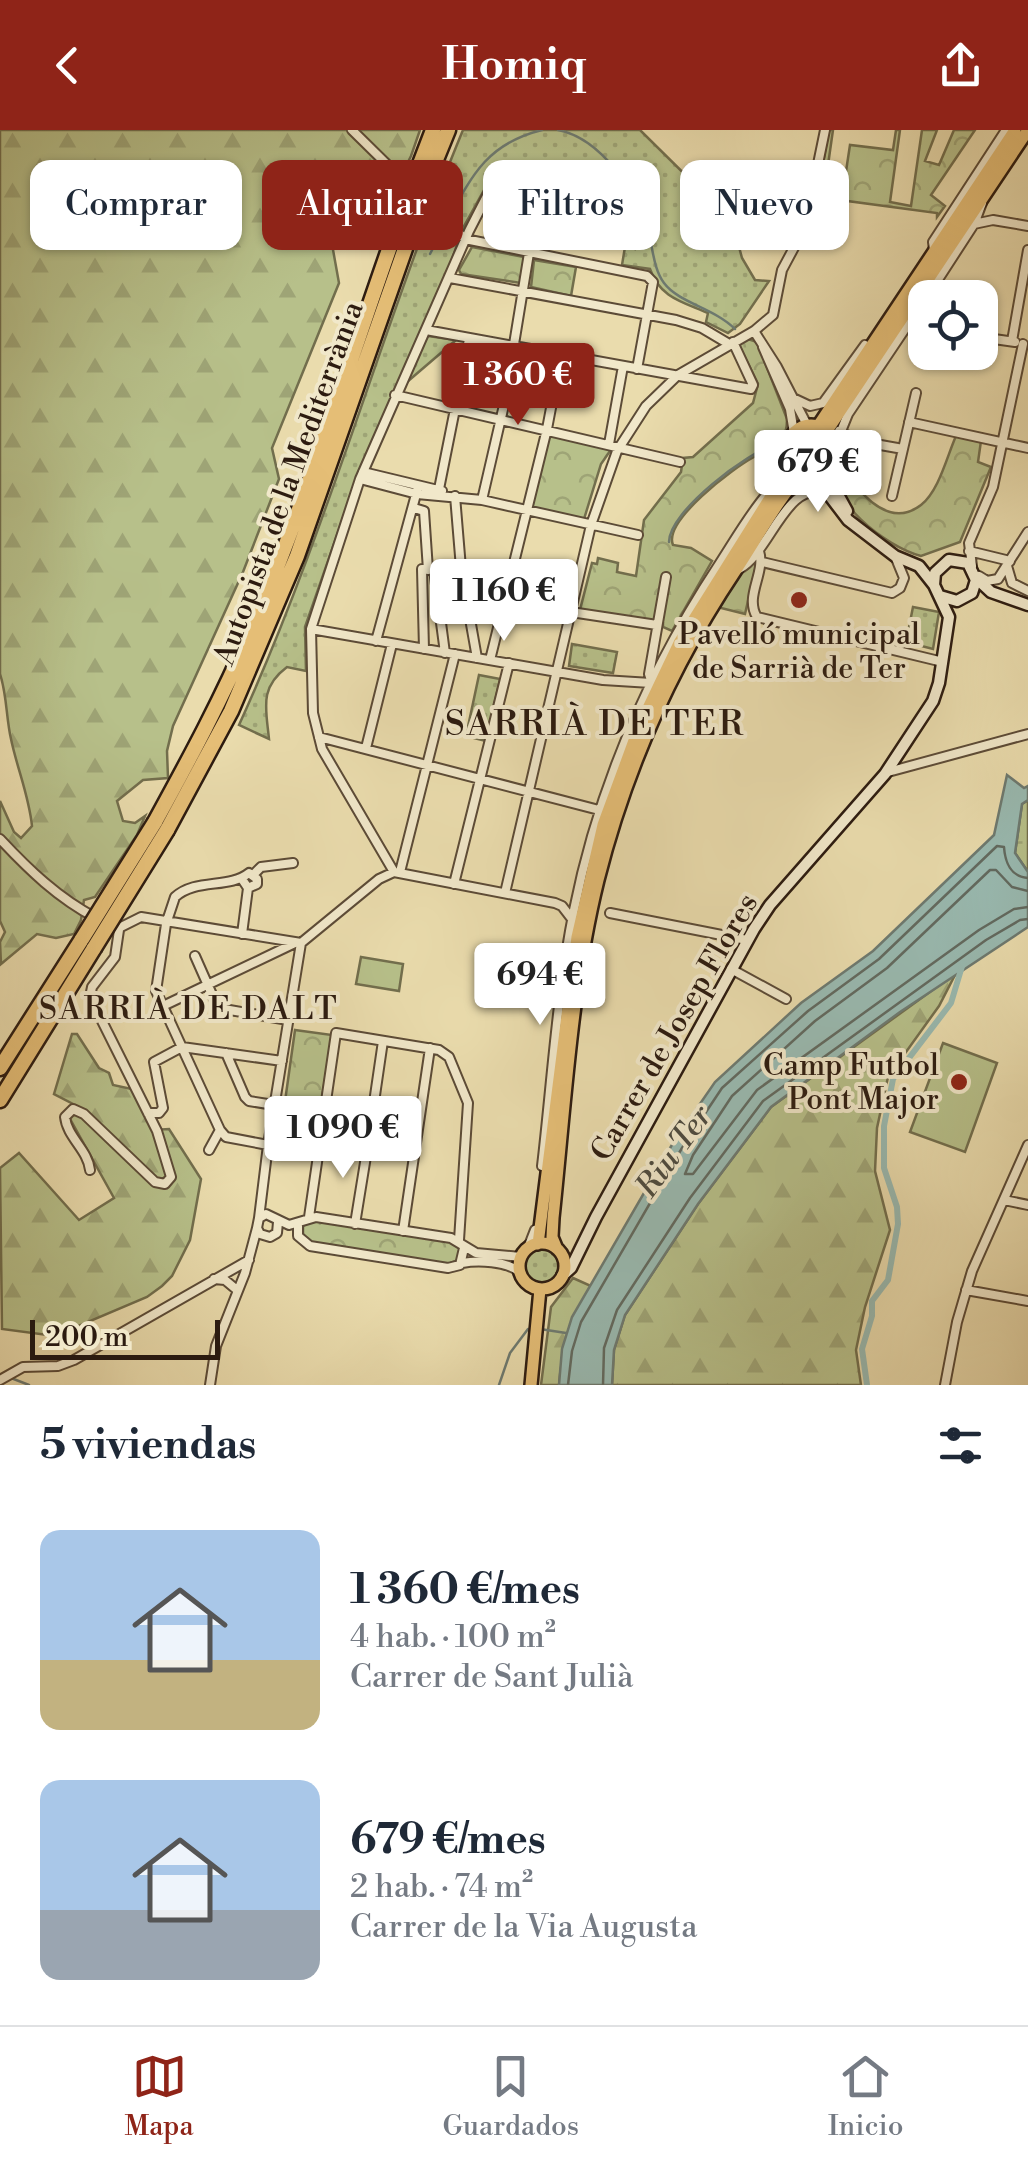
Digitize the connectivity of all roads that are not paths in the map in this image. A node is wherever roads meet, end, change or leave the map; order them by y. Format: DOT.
graph roads {
  1 [pos="352,130"];
  2 [pos="433,130"];
  3 [pos="448,130"];
  4 [pos="825,130"];
  5 [pos="1006,130"];
  6 [pos="1016,130"];
  7 [pos="1028,130"];
  8 [pos="427,160"];
  9 [pos="430,160"];
  10 [pos="819,160"];
  11 [pos="985,168"];
  12 [pos="982,198"];
  13 [pos="483,204"];
  14 [pos="974,224"];
  15 [pos="1028,226"];
  16 [pos="466,239"];
  17 [pos="397,250"];
  18 [pos="793,250"];
  19 [pos="1028,250"];
  20 [pos="529,253"];
  21 [pos="450,278"];
  22 [pos="937,280"];
  23 [pos="1025,286"];
  24 [pos="523,292"];
  25 [pos="648,316"];
  26 [pos="908,325"];
  27 [pos="426,330"];
  28 [pos="754,330"];
  29 [pos="880,334"];
  30 [pos="468,339"];
  31 [pos="998,339"];
  32 [pos="1012,342"];
  33 [pos="731,343"];
  34 [pos="1026,344"];
  35 [pos="515,346"];
  36 [pos="763,347"];
  37 [pos="561,355"];
  38 [pos="623,366"];
  39 [pos="638,369"];
  40 [pos="678,375"];
  41 [pos="916,393"];
  42 [pos="395,395"];
  43 [pos="794,398"];
  44 [pos="456,408"];
  45 [pos="500,418"];
  46 [pos="909,422"];
  47 [pos="823,428"];
  48 [pos="547,429"];
  49 [pos="794,433"];
  50 [pos="858,441"];
  51 [pos="1002,442"];
  52 [pos="608,444"];
  53 [pos="620,446"];
  54 [pos="1028,448"];
  55 [pos="902,449"];
  56 [pos="832,454"];
  57 [pos="793,461"];
  58 [pos="680,462"];
  59 [pos="807,470"];
  60 [pos="361,476"];
  61 [pos="439,489"];
  62 [pos="783,490"];
  63 [pos="418,491"];
  64 [pos="827,494"];
  65 [pos="456,496"];
  66 [pos="892,496"];
  67 [pos="482,500"];
  68 [pos="414,508"];
  69 [pos="526,511"];
  70 [pos="783,516"];
  71 [pos="856,524"];
  72 [pos="592,525"];
  73 [pos="1028,532"];
  74 [pos="638,535"];
  75 [pos="969,547"];
  76 [pos="759,550"];
  77 [pos="895,556"];
  78 [pos="949,561"];
  79 [pos="762,562"];
  80 [pos="1008,564"];
  81 [pos="919,566"];
  82 [pos="461,568"];
  83 [pos="431,570"];
  84 [pos="736,571"];
  85 [pos="974,573"];
  86 [pos="666,576"];
  87 [pos="937,590"];
  88 [pos="990,592"];
  89 [pos="1028,592"];
  90 [pos="965,598"];
  91 [pos="1028,605"];
  92 [pos="570,612"];
  93 [pos="949,617"];
  94 [pos="657,625"];
  95 [pos="311,630"];
  96 [pos="376,640"];
  97 [pos="392,644"];
  98 [pos="424,649"];
  99 [pos="450,654"];
  100 [pos="477,658"];
  101 [pos="490,660"];
  102 [pos="943,662"];
  103 [pos="509,664"];
  104 [pos="557,672"];
  105 [pos="651,682"];
  106 [pos="630,684"];
  107 [pos="644,696"];
  108 [pos="1028,734"];
  109 [pos="319,736"];
  110 [pos="366,748"];
  111 [pos="899,753"];
  112 [pos="907,765"];
  113 [pos="428,766"];
  114 [pos="884,774"];
  115 [pos="481,781"];
  116 [pos="527,792"];
  117 [pos="599,810"];
  118 [pos="0,839"];
  119 [pos="293,863"];
  120 [pos="397,872"];
  121 [pos="254,874"];
  122 [pos="242,879"];
  123 [pos="454,884"];
  124 [pos="248,888"];
  125 [pos="596,892"];
  126 [pos="505,893"];
  127 [pos="576,900"];
  128 [pos="555,903"];
  129 [pos="610,913"];
  130 [pos="168,921"];
  131 [pos="572,921"];
  132 [pos="589,926"];
  133 [pos="120,930"];
  134 [pos="242,934"];
  135 [pos="747,940"];
  136 [pos="298,943"];
  137 [pos="88,944"];
  138 [pos="195,956"];
  139 [pos="731,969"];
  140 [pos="209,985"];
  141 [pos="786,999"];
  142 [pos="163,1006"];
  143 [pos="288,1020"];
  144 [pos="383,1040"];
  145 [pos="182,1047"];
  146 [pos="430,1048"];
  147 [pos="226,1053"];
  148 [pos="282,1061"];
  149 [pos="0,1068"];
  150 [pos="0,1100"];
  151 [pos="274,1105"];
  152 [pos="148,1112"];
  153 [pos="372,1116"];
  154 [pos="220,1130"];
  155 [pos="268,1144"];
  156 [pos="368,1144"];
  157 [pos="208,1150"];
  158 [pos="1027,1152"];
  159 [pos="90,1170"];
  160 [pos="260,1199"];
  161 [pos="1004,1200"];
  162 [pos="1028,1205"];
  163 [pos="275,1218"];
  164 [pos="308,1218"];
  165 [pos="258,1223"];
  166 [pos="356,1224"];
  167 [pos="298,1229"];
  168 [pos="403,1231"];
  169 [pos="272,1235"];
  170 [pos="583,1241"];
  171 [pos="461,1244"];
  172 [pos="252,1246"];
  173 [pos="529,1250"];
  174 [pos="558,1251"];
  175 [pos="249,1260"];
  176 [pos="462,1263"];
  177 [pos="520,1272"];
  178 [pos="562,1276"];
  179 [pos="214,1279"];
  180 [pos="540,1289"];
  181 [pos="237,1290"];
  182 [pos="966,1290"];
  183 [pos="1028,1301"];
  184 [pos="0,1380"];
  185 [pos="210,1385"];
  186 [pos="530,1385"];
  187 [pos="945,1385"];
  1 -- 16 [label="street"];
  2 -- 8 [label="highway, Autopista de la Mediterrània"];
  3 -- 9 [label="highway, Autopista de la Mediterrània"];
  4 -- 10 [label="street"];
  5 -- 11 [label="street"];
  6 -- 11 [label="main road"];
  7 -- 12 [label="main road"];
  11 -- 29 [label="main road"];
  12 -- 14 [label="street"];
  12 -- 47 [label="main road"];
  13 -- 16 [label="street"];
  14 -- 15 [label="street"];
  14 -- 22 [label="street"];
  16 -- 20 [label="street"];
  16 -- 21 [label="street"];
  17 -- 137 [label="highway, Autopista de la Mediterrània, bridge"];
  18 -- 28 [label="street"];
  19 -- 23 [label="street"];
  20 -- 24 [label="street"];
  20 -- 25 [label="street"];
  21 -- 24 [label="street"];
  21 -- 27 [label="street"];
  23 -- 32 [label="street"];
  24 -- 25 [label="street"];
  24 -- 35 [label="street"];
  25 -- 33 [label="street"];
  25 -- 39 [label="street"];
  26 -- 47 [label="street"];
  27 -- 30 [label="street"];
  27 -- 42 [label="street"];
  28 -- 33 [label="street"];
  28 -- 36 [label="street"];
  29 -- 43 [label="street"];
  29 -- 47 [label="main road"];
  30 -- 35 [label="street"];
  30 -- 44 [label="street"];
  31 -- 32 [label="street"];
  32 -- 34 [label="street"];
  33 -- 40 [label="street"];
  33 -- 40 [label="street"];
  34 -- 51 [label="street"];
  35 -- 37 [label="street"];
  35 -- 45 [label="street"];
  36 -- 43 [label="street"];
  36 -- 49 [label="street"];
  37 -- 38 [label="street"];
  37 -- 48 [label="street"];
  38 -- 39 [label="street"];
  38 -- 52 [label="street"];
  39 -- 40 [label="street"];
  40 -- 53 [label="street"];
  41 -- 46 [label="street"];
  42 -- 44 [label="street"];
  42 -- 60 [label="street"];
  43 -- 47 [label="street"];
  44 -- 45 [label="street"];
  44 -- 61 [label="street"];
  45 -- 48 [label="street"];
  45 -- 67 [label="street"];
  46 -- 51 [label="street"];
  46 -- 55 [label="street"];
  47 -- 49 [label="main road"];
  47 -- 50 [label="street"];
  47 -- 56 [label="main road"];
  48 -- 52 [label="street"];
  48 -- 69 [label="street"];
  49 -- 57 [label="main road"];
  50 -- 55 [label="street"];
  50 -- 56 [label="street"];
  51 -- 54 [label="street"];
  51 -- 75 [label="street"];
  52 -- 53 [label="street"];
  53 -- 58 [label="street"];
  53 -- 72 [label="street"];
  55 -- 66 [label="street"];
  56 -- 59 [label="main road"];
  56 -- 71 [label="street"];
  57 -- 59 [label="main road"];
  57 -- 62 [label="main road"];
  59 -- 62 [label="main road"];
  59 -- 64 [label="street"];
  60 -- 63 [label="street"];
  60 -- 95 [label="street"];
  61 -- 63 [label="street"];
  61 -- 65 [label="street"];
  62 -- 70 [label="street"];
  62 -- 84 [label="main road"];
  62 -- 105 [label="street"];
  62 -- 173 [label="main road"];
  63 -- 65 [label="street"];
  63 -- 68 [label="street"];
  64 -- 70 [label="street"];
  64 -- 71 [label="street"];
  65 -- 67 [label="street"];
  65 -- 82 [label="street"];
  67 -- 69 [label="street"];
  68 -- 83 [label="street"];
  68 -- 96 [label="street"];
  69 -- 72 [label="street"];
  69 -- 101 [label="street"];
  70 -- 76 [label="street"];
  71 -- 77 [label="street"];
  72 -- 74 [label="street"];
  72 -- 92 [label="street"];
  73 -- 80 [label="street"];
  75 -- 78 [label="street"];
  75 -- 80 [label="street"];
  75 -- 85 [label="street"];
  76 -- 79 [label="street"];
  76 -- 84 [label="street"];
  77 -- 79 [label="street"];
  77 -- 81 [label="street"];
  78 -- 81 [label="street"];
  78 -- 85 [label="street"];
  78 -- 87 [label="street"];
  79 -- 102 [label="street"];
  80 -- 85 [label="street"];
  80 -- 89 [label="street"];
  81 -- 87 [label="street"];
  82 -- 83 [label="street"];
  82 -- 100 [label="street"];
  83 -- 98 [label="street"];
  83 -- 99 [label="street"];
  84 -- 125 [label="main road"];
  85 -- 88 [label="street"];
  85 -- 90 [label="street"];
  86 -- 94 [label="street"];
  87 -- 90 [label="street"];
  87 -- 93 [label="street"];
  88 -- 90 [label="street"];
  88 -- 91 [label="street"];
  90 -- 93 [label="street"];
  92 -- 94 [label="street"];
  92 -- 104 [label="street"];
  93 -- 102 [label="street"];
  94 -- 105 [label="street"];
  95 -- 96 [label="street"];
  95 -- 109 [label="street"];
  96 -- 97 [label="street"];
  97 -- 98 [label="street"];
  97 -- 110 [label="street"];
  98 -- 99 [label="street"];
  99 -- 100 [label="street"];
  99 -- 113 [label="street"];
  100 -- 101 [label="street"];
  101 -- 103 [label="street"];
  102 -- 111 [label="street"];
  103 -- 104 [label="street"];
  103 -- 115 [label="street"];
  104 -- 106 [label="street"];
  104 -- 116 [label="street"];
  105 -- 106 [label="street"];
  105 -- 107 [label="street"];
  106 -- 107 [label="street"];
  107 -- 117 [label="street"];
  108 -- 112 [label="street, Carrer de Josep Flores"];
  109 -- 110 [label="street"];
  109 -- 120 [label="street"];
  110 -- 113 [label="street"];
  111 -- 112 [label="street"];
  111 -- 114 [label="street"];
  112 -- 114 [label="street, Carrer de Josep Flores"];
  113 -- 115 [label="street"];
  113 -- 120 [label="street"];
  114 -- 135 [label="street, Carrer de Josep Flores"];
  115 -- 116 [label="street"];
  115 -- 123 [label="street"];
  116 -- 117 [label="street"];
  116 -- 126 [label="street"];
  117 -- 127 [label="street"];
  118 -- 133 [label="street"];
  119 -- 121 [label="street"];
  120 -- 123 [label="street"];
  120 -- 136 [label="street"];
  121 -- 122 [label="street"];
  121 -- 124 [label="street"];
  122 -- 124 [label="street"];
  122 -- 130 [label="street"];
  123 -- 126 [label="street"];
  124 -- 134 [label="street"];
  125 -- 129 [label="street"];
  125 -- 132 [label="main road"];
  126 -- 128 [label="street"];
  127 -- 128 [label="street"];
  127 -- 131 [label="street"];
  128 -- 131 [label="street"];
  129 -- 132 [label="street"];
  129 -- 135 [label="street"];
  130 -- 133 [label="street"];
  130 -- 134 [label="street"];
  130 -- 142 [label="street"];
  131 -- 173 [label="street"];
  132 -- 174 [label="main road"];
  133 -- 152 [label="street"];
  134 -- 136 [label="street"];
  135 -- 139 [label="street, Carrer de Josep Flores"];
  136 -- 140 [label="street"];
  136 -- 143 [label="street"];
  137 -- 149 [label="highway, Autopista de la Mediterrània"];
  137 -- 150 [label="highway, Autopista de la Mediterrània"];
  138 -- 140 [label="street"];
  139 -- 141 [label="street"];
  139 -- 170 [label="street, Carrer de Josep Flores"];
  140 -- 142 [label="street"];
  140 -- 143 [label="street"];
  142 -- 145 [label="street"];
  143 -- 148 [label="street"];
  144 -- 146 [label="street"];
  144 -- 153 [label="street"];
  144 -- 164 [label="street"];
  145 -- 147 [label="street"];
  145 -- 152 [label="street"];
  145 -- 154 [label="street"];
  146 -- 168 [label="street"];
  146 -- 171 [label="street"];
  147 -- 148 [label="street"];
  147 -- 151 [label="street"];
  148 -- 151 [label="street"];
  151 -- 155 [label="street"];
  152 -- 159 [label="street"];
  154 -- 155 [label="street"];
  154 -- 157 [label="street"];
  155 -- 160 [label="street"];
  156 -- 166 [label="street"];
  158 -- 161 [label="street"];
  160 -- 163 [label="street"];
  160 -- 165 [label="street"];
  161 -- 162 [label="street"];
  161 -- 182 [label="street"];
  163 -- 165 [label="street"];
  163 -- 167 [label="street"];
  163 -- 169 [label="street"];
  164 -- 166 [label="street"];
  164 -- 167 [label="street"];
  165 -- 169 [label="street"];
  165 -- 172 [label="street"];
  166 -- 168 [label="street"];
  167 -- 169 [label="street"];
  167 -- 176 [label="street"];
  168 -- 171 [label="street"];
  169 -- 172 [label="street"];
  170 -- 174 [label="street"];
  170 -- 178 [label="street, Carrer de Josep Flores"];
  171 -- 173 [label="street"];
  171 -- 176 [label="street"];
  172 -- 175 [label="street"];
  173 -- 174 [label="main road"];
  173 -- 177 [label="main road"];
  174 -- 178 [label="main road"];
  175 -- 179 [label="street"];
  175 -- 181 [label="street"];
  176 -- 177 [label="street"];
  177 -- 180 [label="main road"];
  178 -- 180 [label="main road"];
  179 -- 181 [label="street"];
  179 -- 184 [label="street"];
  180 -- 186 [label="main road"];
  181 -- 185 [label="street"];
  182 -- 183 [label="street"];
  182 -- 187 [label="street"];
}
